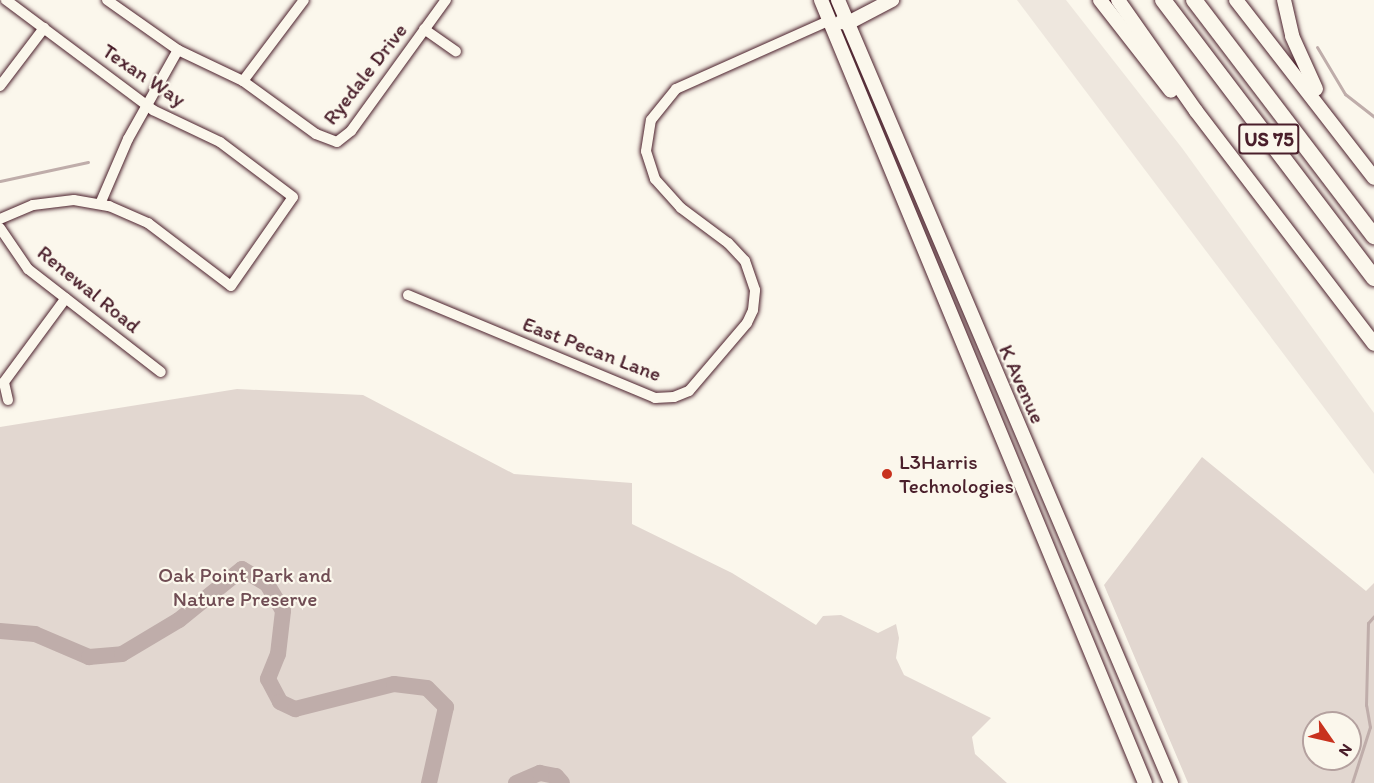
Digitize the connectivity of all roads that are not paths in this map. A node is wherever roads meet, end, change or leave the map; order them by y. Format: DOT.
graph roads {
  1 [pos="6,0"];
  2 [pos="107,0"];
  3 [pos="304,0"];
  4 [pos="446,0"];
  5 [pos="821,0"];
  6 [pos="892,0"];
  7 [pos="1100,0"];
  8 [pos="1118,0"];
  9 [pos="1163,0"];
  10 [pos="1194,0"];
  11 [pos="1236,0"];
  12 [pos="1284,0"];
  13 [pos="840,1"];
  14 [pos="830,20"];
  15 [pos="848,23"];
  16 [pos="44,28"];
  17 [pos="424,29"];
  18 [pos="178,50"];
  19 [pos="456,51"];
  20 [pos="243,81"];
  21 [pos="0,86"];
  22 [pos="147,105"];
  23 [pos="1329,116"];
  24 [pos="1232,160"];
  25 [pos="1374,178"];
  26 [pos="100,204"];
  27 [pos="0,219"];
  28 [pos="0,228"];
  29 [pos="1374,236"];
  30 [pos="1374,278"];
  31 [pos="408,295"];
  32 [pos="66,298"];
  33 [pos="981,343"];
  34 [pos="1374,344"];
  35 [pos="967,350"];
  36 [pos="161,372"];
  37 [pos="8,400"];
  38 [pos="1041,481"];
  39 [pos="1023,489"];
  40 [pos="1114,646"];
  41 [pos="1091,655"];
  42 [pos="1145,783"];
  43 [pos="1171,783"];
  1 -- 16 [label="street, Texan Way"];
  2 -- 18 [label="street"];
  3 -- 20 [label="street"];
  4 -- 17 [label="street, Ryedale Drive"];
  5 -- 14 [label="main road, K Avenue"];
  6 -- 15 [label="main road"];
  7 -- 24 [label="main road"];
  8 -- 24 [label="main road"];
  9 -- 30 [label="highway, US 75"];
  10 -- 29 [label="highway, US 75"];
  11 -- 23 [label="main road"];
  12 -- 23 [label="main road"];
  13 -- 14 [label="main road"];
  13 -- 15 [label="main road, K Avenue"];
  14 -- 15 [label="main road"];
  14 -- 31 [label="street, East Pecan Lane"];
  14 -- 35 [label="main road, K Avenue"];
  15 -- 33 [label="main road, K Avenue"];
  16 -- 21 [label="street"];
  16 -- 22 [label="street, Texan Way"];
  17 -- 19 [label="street"];
  17 -- 20 [label="street, Ryedale Drive"];
  18 -- 20 [label="street"];
  18 -- 22 [label="street"];
  22 -- 26 [label="street"];
  22 -- 26 [label="street, Texan Way"];
  23 -- 25 [label="main road"];
  24 -- 34 [label="main road"];
  26 -- 27 [label="street"];
  28 -- 32 [label="street, Renewal Road"];
  32 -- 36 [label="street, Renewal Road"];
  32 -- 37 [label="street"];
  33 -- 35 [label="main road"];
  33 -- 38 [label="main road, K Avenue"];
  35 -- 39 [label="main road, K Avenue"];
  38 -- 39 [label="main road"];
  38 -- 40 [label="main road, K Avenue"];
  39 -- 41 [label="main road, K Avenue"];
  40 -- 41 [label="main road"];
  40 -- 43 [label="main road, K Avenue"];
  41 -- 42 [label="main road, K Avenue"];
}
